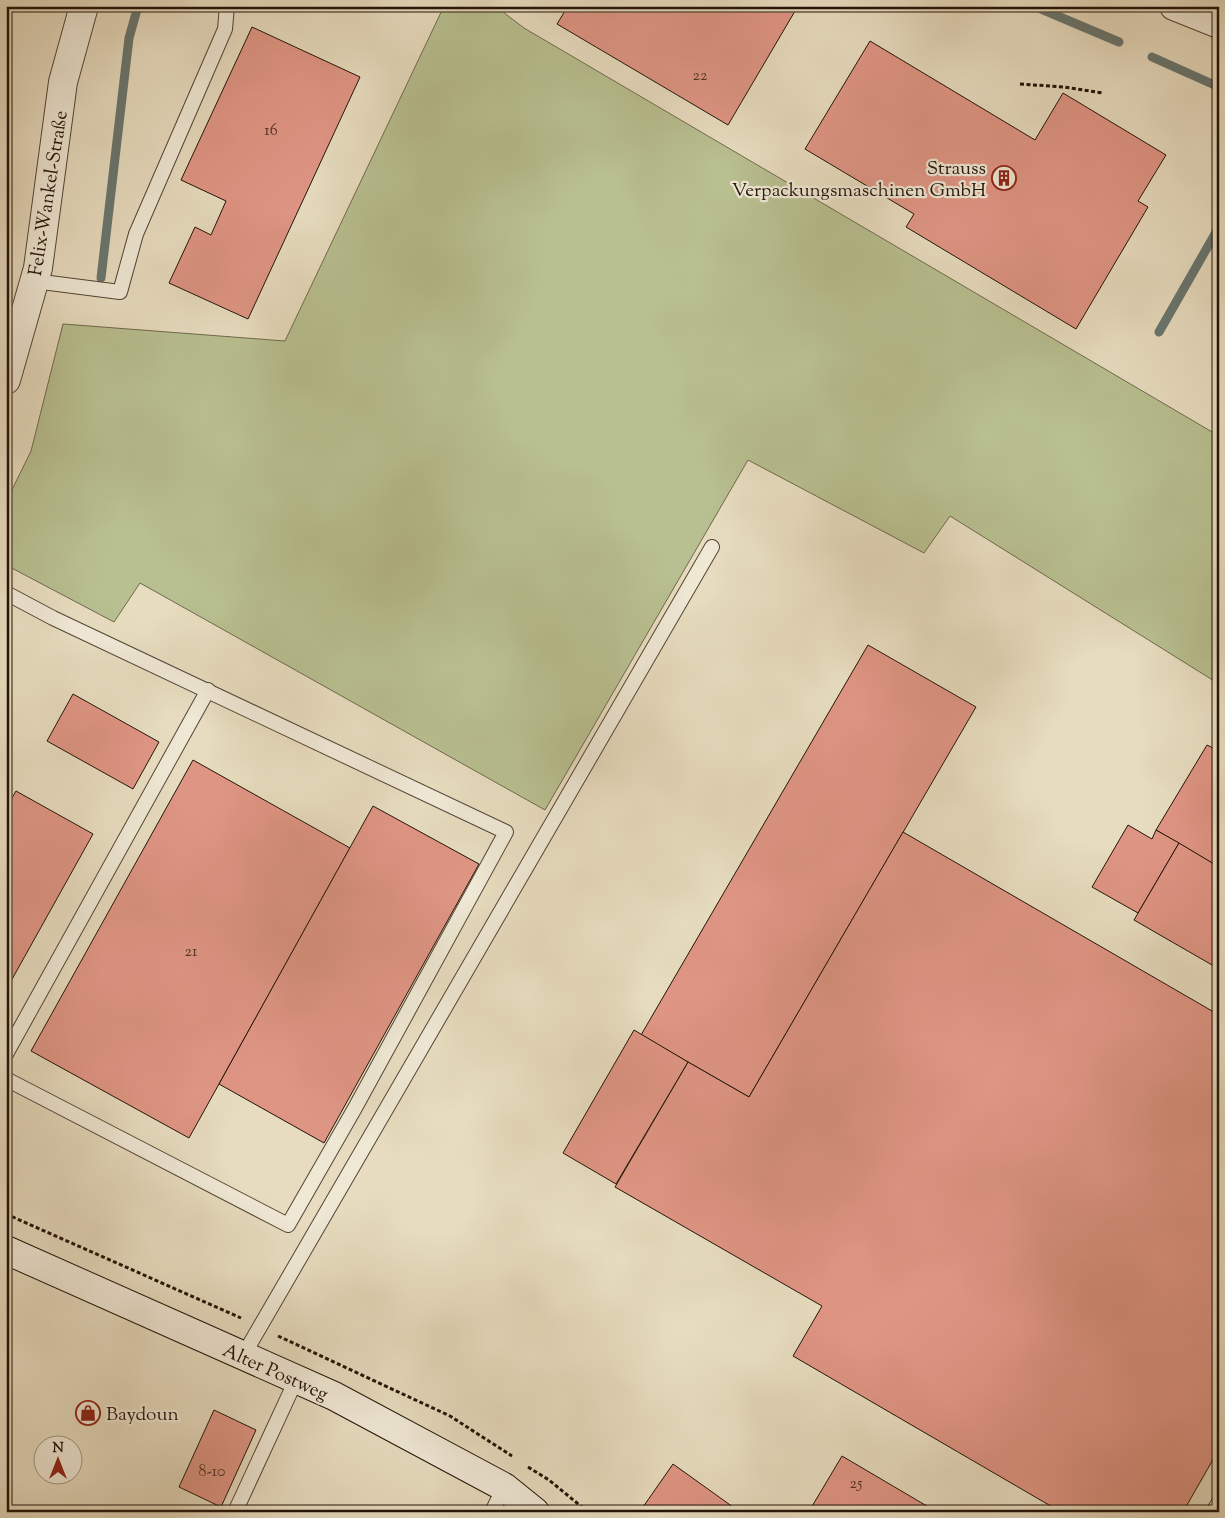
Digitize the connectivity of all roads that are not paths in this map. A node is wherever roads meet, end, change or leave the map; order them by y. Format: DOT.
graph roads {
  1 [pos="84,6"];
  2 [pos="227,6"];
  3 [pos="1174,6"];
  4 [pos="1219,24"];
  5 [pos="34,281"];
  6 [pos="6,380"];
  7 [pos="712,547"];
  8 [pos="6,593"];
  9 [pos="208,690"];
  10 [pos="6,1054"];
  11 [pos="6,1079"];
  12 [pos="6,1250"];
  13 [pos="243,1356"];
  14 [pos="296,1380"];
  15 [pos="504,1487"];
  16 [pos="1219,1502"];
  17 [pos="235,1512"];
  18 [pos="492,1512"];
  19 [pos="536,1512"];
  20 [pos="1213,1512"];
  1 -- 5 [label="street, Felix-Wankel-Straße"];
  2 -- 5 [label="lane"];
  3 -- 4 [label="street"];
  5 -- 6 [label="street, Felix-Wankel-Straße"];
  7 -- 13 [label="lane"];
  8 -- 9 [label="lane"];
  9 -- 10 [label="lane"];
  9 -- 11 [label="lane"];
  12 -- 13 [label="street, Alter Postweg"];
  13 -- 14 [label="street, Alter Postweg"];
  14 -- 15 [label="street, Alter Postweg"];
  14 -- 17 [label="lane"];
  15 -- 18 [label="lane"];
  15 -- 19 [label="street, Alter Postweg"];
  16 -- 20 [label="lane"];
}
